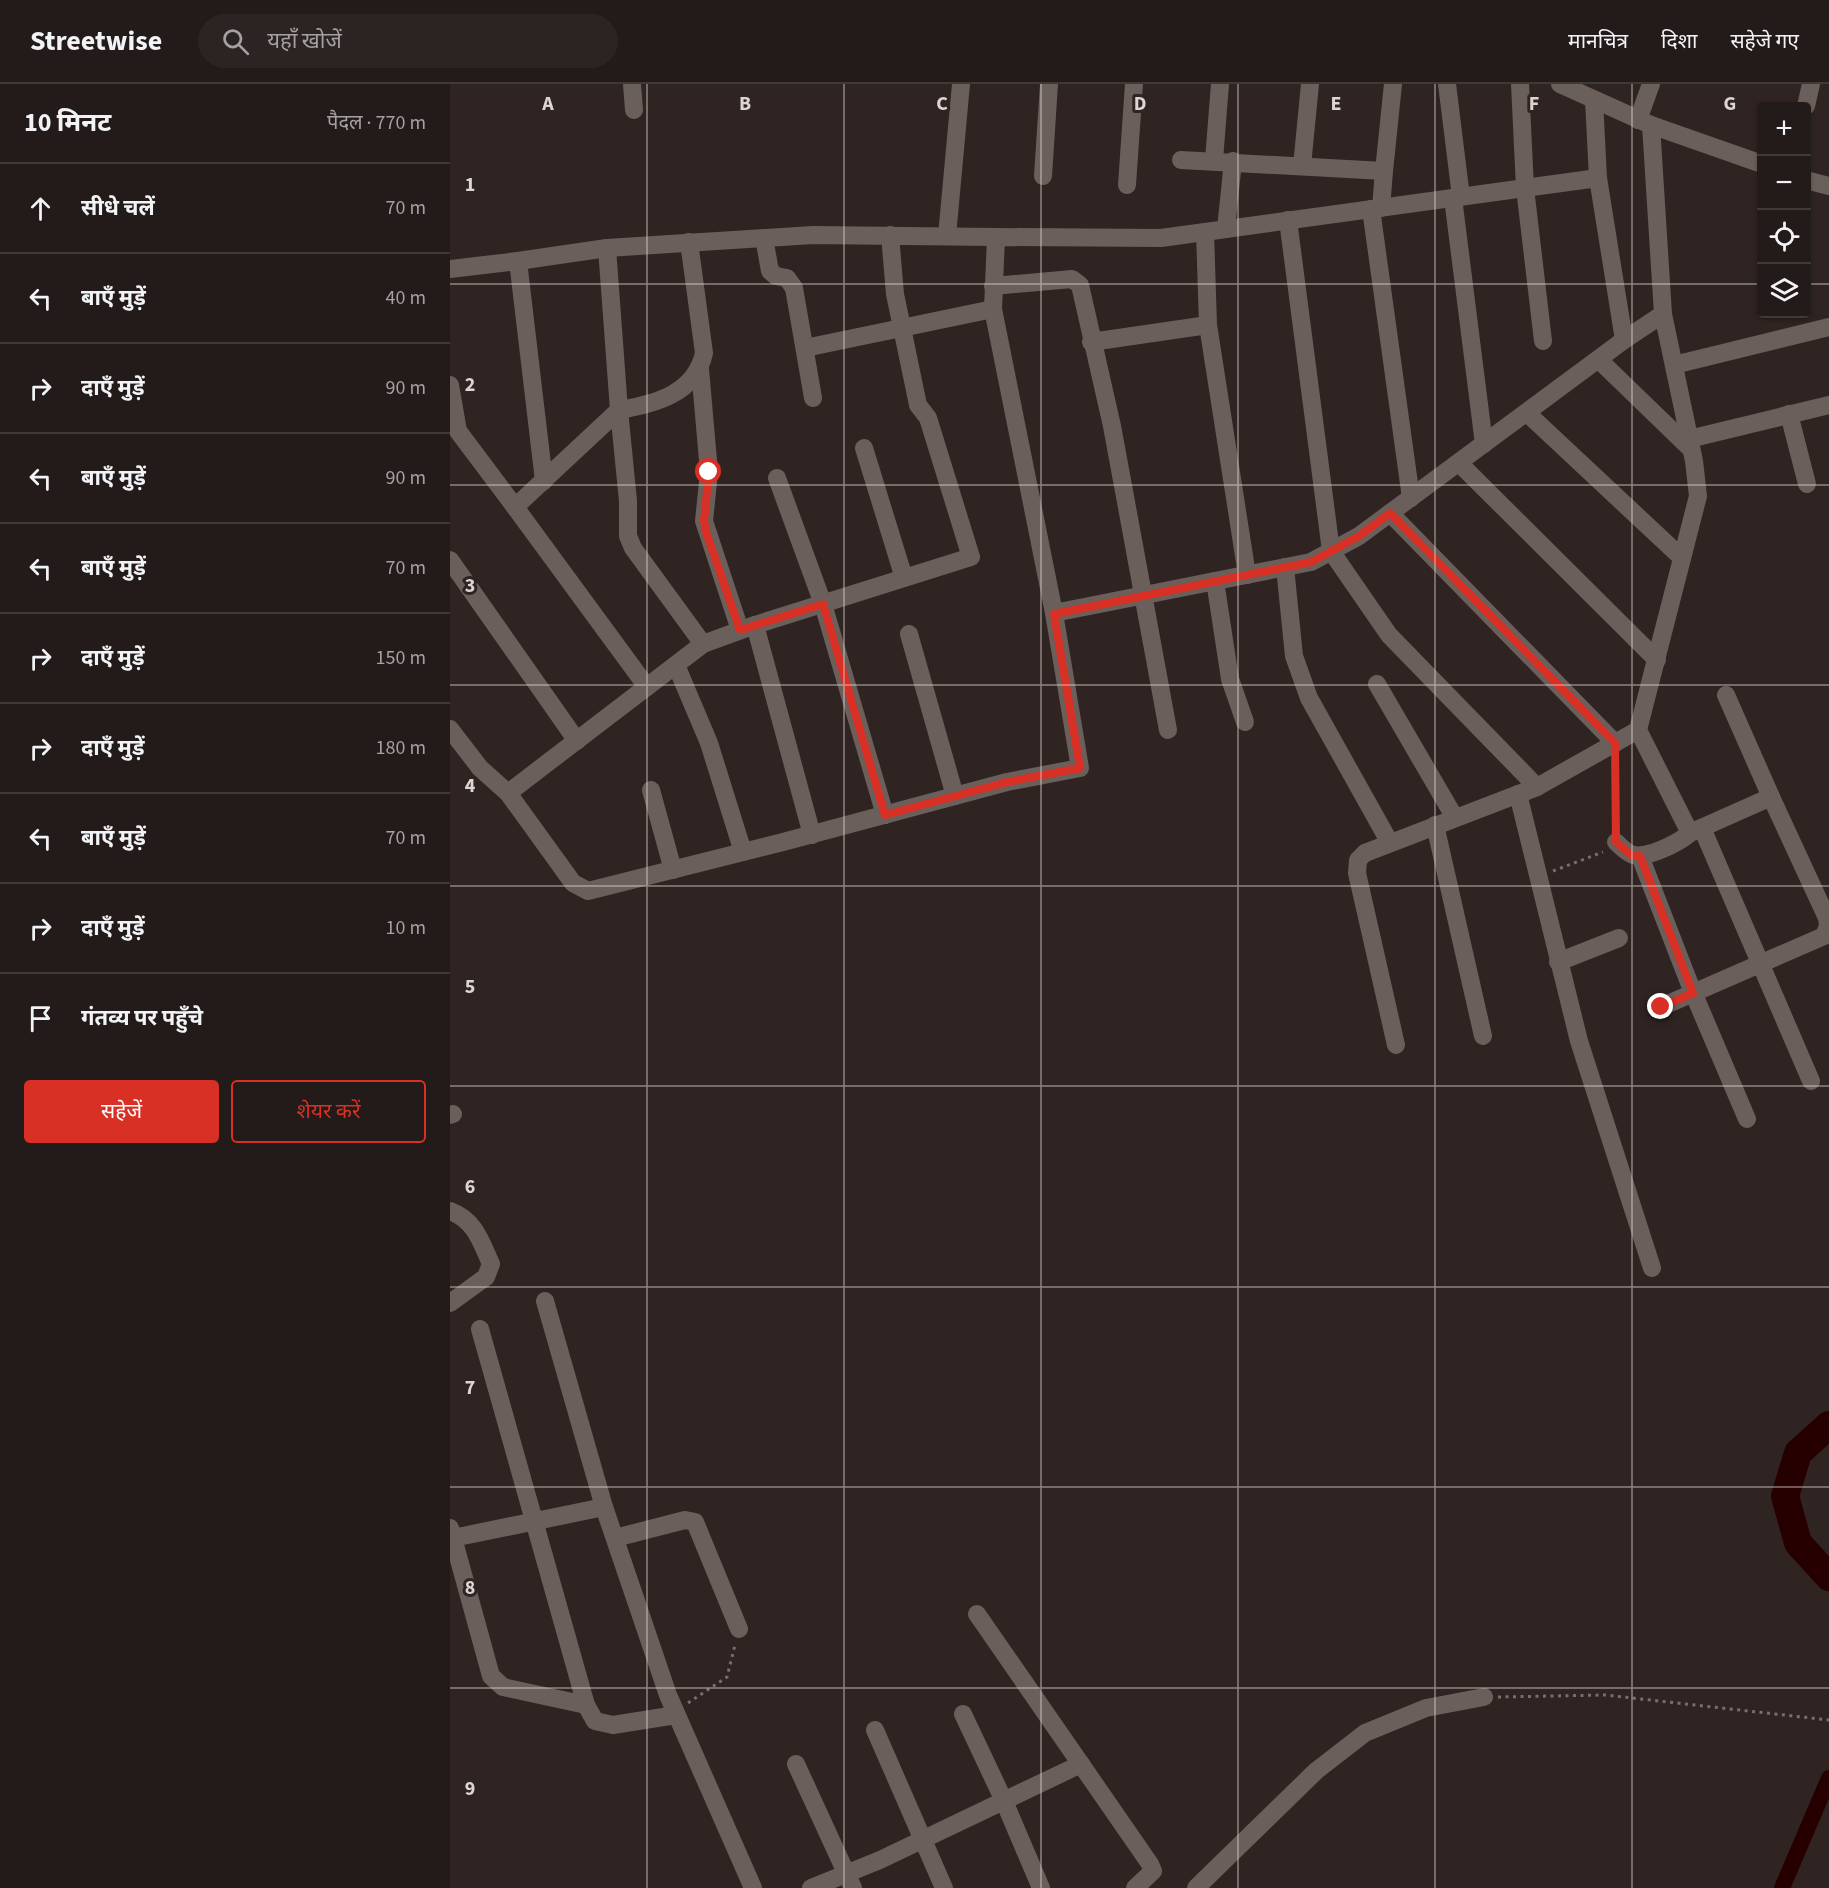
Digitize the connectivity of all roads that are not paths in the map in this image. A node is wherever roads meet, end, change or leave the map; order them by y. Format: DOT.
graph roads {
  1 [pos="632,84"];
  2 [pos="961,84"];
  3 [pos="1049,84"];
  4 [pos="1134,84"];
  5 [pos="1220,84"];
  6 [pos="1310,84"];
  7 [pos="1393,84"];
  8 [pos="1447,84"];
  9 [pos="1520,84"];
  10 [pos="1560,84"];
  11 [pos="1651,84"];
  12 [pos="1811,84"];
  13 [pos="1594,100"];
  14 [pos="1807,102"];
  15 [pos="634,110"];
  16 [pos="1645,123"];
  17 [pos="1181,160"];
  18 [pos="1214,160"];
  19 [pos="1233,161"];
  20 [pos="1757,163"];
  21 [pos="1302,166"];
  22 [pos="1384,171"];
  23 [pos="1043,176"];
  24 [pos="1598,178"];
  25 [pos="1811,181"];
  26 [pos="1127,185"];
  27 [pos="1829,186"];
  28 [pos="1526,188"];
  29 [pos="1457,197"];
  30 [pos="1376,208"];
  31 [pos="1288,220"];
  32 [pos="1226,229"];
  33 [pos="1205,232"];
  34 [pos="890,235"];
  35 [pos="946,236"];
  36 [pos="996,237"];
  37 [pos="765,238"];
  38 [pos="688,242"];
  39 [pos="607,248"];
  40 [pos="518,261"];
  41 [pos="450,268"];
  42 [pos="993,286"];
  43 [pos="993,309"];
  44 [pos="1663,314"];
  45 [pos="1209,325"];
  46 [pos="1829,327"];
  47 [pos="902,329"];
  48 [pos="1623,340"];
  49 [pos="1544,341"];
  50 [pos="1091,342"];
  51 [pos="806,348"];
  52 [pos="1599,360"];
  53 [pos="1674,365"];
  54 [pos="700,369"];
  55 [pos="450,386"];
  56 [pos="813,398"];
  57 [pos="1829,405"];
  58 [pos="619,410"];
  59 [pos="1527,412"];
  60 [pos="1790,414"];
  61 [pos="1484,444"];
  62 [pos="1690,444"];
  63 [pos="864,448"];
  64 [pos="1459,462"];
  65 [pos="777,478"];
  66 [pos="544,480"];
  67 [pos="1807,484"];
  68 [pos="1411,498"];
  69 [pos="515,507"];
  70 [pos="1390,513"];
  71 [pos="1331,551"];
  72 [pos="1682,558"];
  73 [pos="450,560"];
  74 [pos="1285,567"];
  75 [pos="1247,575"];
  76 [pos="904,578"];
  77 [pos="1215,581"];
  78 [pos="1142,596"];
  79 [pos="823,604"];
  80 [pos="1054,614"];
  81 [pos="748,627"];
  82 [pos="909,634"];
  83 [pos="703,644"];
  84 [pos="1657,660"];
  85 [pos="676,665"];
  86 [pos="1377,684"];
  87 [pos="647,687"];
  88 [pos="1726,695"];
  89 [pos="1245,722"];
  90 [pos="450,729"];
  91 [pos="1168,730"];
  92 [pos="1638,730"];
  93 [pos="577,741"];
  94 [pos="1615,743"];
  95 [pos="1537,787"];
  96 [pos="651,790"];
  97 [pos="508,793"];
  98 [pos="1518,794"];
  99 [pos="955,796"];
  100 [pos="1771,797"];
  101 [pos="885,815"];
  102 [pos="1455,818"];
  103 [pos="1435,825"];
  104 [pos="1696,830"];
  105 [pos="812,835"];
  106 [pos="1616,842"];
  107 [pos="1390,843"];
  108 [pos="743,852"];
  109 [pos="1640,856"];
  110 [pos="673,870"];
  111 [pos="1619,938"];
  112 [pos="1558,962"];
  113 [pos="1762,963"];
  114 [pos="1693,993"];
  115 [pos="1661,1007"];
  116 [pos="1483,1036"];
  117 [pos="1396,1045"];
  118 [pos="1811,1082"];
  119 [pos="1747,1119"];
  120 [pos="450,1211"];
  121 [pos="1652,1268"];
  122 [pos="545,1300"];
  123 [pos="450,1303"];
  124 [pos="480,1329"];
  125 [pos="604,1507"];
  126 [pos="532,1520"];
  127 [pos="451,1533"];
  128 [pos="615,1538"];
  129 [pos="977,1614"];
  130 [pos="739,1629"];
  131 [pos="1484,1697"];
  132 [pos="586,1706"];
  133 [pos="963,1714"];
  134 [pos="676,1715"];
  135 [pos="875,1730"];
  136 [pos="796,1764"];
  137 [pos="1081,1764"];
  138 [pos="1004,1801"];
  139 [pos="924,1839"];
  140 [pos="849,1881"];
  141 [pos="753,1888"];
  142 [pos="811,1888"];
  143 [pos="944,1888"];
  144 [pos="1041,1888"];
  145 [pos="1135,1888"];
  146 [pos="1197,1888"];
  1 -- 15 [label="street"];
  2 -- 35 [label="street"];
  3 -- 23 [label="street"];
  4 -- 26 [label="street"];
  5 -- 18 [label="street"];
  6 -- 21 [label="street"];
  7 -- 22 [label="street"];
  8 -- 29 [label="street"];
  9 -- 28 [label="street"];
  10 -- 13 [label="street"];
  11 -- 16 [label="street"];
  12 -- 14 [label="street"];
  13 -- 16 [label="street"];
  13 -- 24 [label="street"];
  16 -- 20 [label="street"];
  16 -- 44 [label="street"];
  17 -- 18 [label="street"];
  18 -- 19 [label="street"];
  19 -- 21 [label="street"];
  19 -- 32 [label="street"];
  21 -- 22 [label="street"];
  22 -- 30 [label="street"];
  24 -- 28 [label="street"];
  24 -- 48 [label="street"];
  25 -- 27 [label="street"];
  28 -- 29 [label="street"];
  28 -- 49 [label="street"];
  29 -- 30 [label="street"];
  29 -- 61 [label="street"];
  30 -- 31 [label="street"];
  30 -- 68 [label="street"];
  31 -- 32 [label="street"];
  31 -- 71 [label="street"];
  32 -- 33 [label="street"];
  33 -- 36 [label="street"];
  33 -- 45 [label="street"];
  34 -- 35 [label="street"];
  34 -- 37 [label="street"];
  34 -- 47 [label="street"];
  35 -- 36 [label="street"];
  36 -- 42 [label="street"];
  37 -- 38 [label="street"];
  37 -- 51 [label="street"];
  38 -- 39 [label="street"];
  38 -- 54 [label="street"];
  39 -- 40 [label="street"];
  39 -- 58 [label="street"];
  40 -- 41 [label="street"];
  40 -- 66 [label="street"];
  42 -- 43 [label="street"];
  42 -- 50 [label="street"];
  43 -- 47 [label="street"];
  43 -- 80 [label="street"];
  44 -- 48 [label="street"];
  44 -- 53 [label="street"];
  45 -- 50 [label="street"];
  45 -- 75 [label="street"];
  46 -- 53 [label="street"];
  47 -- 51 [label="street"];
  47 -- 76 [label="street"];
  48 -- 52 [label="street"];
  50 -- 78 [label="street"];
  51 -- 56 [label="street"];
  52 -- 59 [label="street"];
  52 -- 62 [label="street"];
  53 -- 62 [label="street"];
  54 -- 58 [label="street"];
  54 -- 81 [label="street"];
  55 -- 69 [label="street"];
  57 -- 60 [label="street"];
  58 -- 66 [label="street"];
  58 -- 83 [label="street"];
  59 -- 61 [label="street"];
  59 -- 72 [label="street"];
  60 -- 62 [label="street"];
  60 -- 67 [label="street"];
  61 -- 64 [label="street"];
  62 -- 72 [label="street"];
  63 -- 76 [label="street"];
  64 -- 68 [label="street"];
  64 -- 84 [label="street"];
  65 -- 79 [label="street"];
  66 -- 69 [label="street"];
  68 -- 70 [label="street"];
  69 -- 87 [label="street"];
  70 -- 71 [label="street"];
  70 -- 94 [label="street"];
  71 -- 74 [label="street"];
  71 -- 95 [label="street"];
  72 -- 84 [label="street"];
  73 -- 93 [label="street"];
  74 -- 75 [label="street"];
  74 -- 107 [label="street"];
  75 -- 77 [label="street"];
  76 -- 79 [label="street"];
  77 -- 78 [label="street"];
  77 -- 89 [label="street"];
  78 -- 80 [label="street"];
  78 -- 91 [label="street"];
  79 -- 81 [label="street"];
  79 -- 101 [label="street"];
  80 -- 99 [label="street"];
  81 -- 83 [label="street"];
  81 -- 105 [label="street"];
  82 -- 99 [label="street"];
  83 -- 85 [label="street"];
  84 -- 92 [label="street"];
  85 -- 87 [label="street"];
  85 -- 108 [label="street"];
  86 -- 102 [label="street"];
  87 -- 93 [label="street"];
  88 -- 100 [label="street"];
  90 -- 97 [label="street"];
  92 -- 94 [label="street"];
  92 -- 104 [label="street"];
  93 -- 97 [label="street"];
  94 -- 95 [label="street"];
  95 -- 98 [label="street"];
  96 -- 110 [label="street"];
  97 -- 110 [label="street"];
  98 -- 102 [label="street"];
  98 -- 112 [label="street"];
  99 -- 101 [label="street"];
  100 -- 104 [label="street"];
  100 -- 113 [label="street"];
  101 -- 105 [label="street"];
  102 -- 103 [label="street"];
  103 -- 107 [label="street"];
  103 -- 116 [label="street"];
  104 -- 109 [label="street"];
  104 -- 113 [label="street"];
  105 -- 108 [label="street"];
  106 -- 109 [label="street"];
  107 -- 117 [label="street"];
  108 -- 110 [label="street"];
  109 -- 114 [label="street"];
  111 -- 112 [label="street"];
  112 -- 121 [label="street"];
  113 -- 114 [label="street"];
  113 -- 118 [label="street"];
  114 -- 115 [label="street"];
  114 -- 119 [label="street"];
  120 -- 123 [label="street"];
  122 -- 125 [label="street"];
  124 -- 126 [label="street"];
  125 -- 126 [label="street"];
  125 -- 128 [label="street"];
  126 -- 127 [label="street"];
  126 -- 132 [label="street"];
  127 -- 132 [label="street"];
  128 -- 130 [label="street"];
  128 -- 134 [label="street"];
  129 -- 137 [label="street"];
  131 -- 146 [label="street"];
  132 -- 134 [label="street"];
  133 -- 138 [label="street"];
  134 -- 141 [label="street"];
  135 -- 139 [label="street"];
  136 -- 140 [label="street"];
  137 -- 138 [label="street"];
  137 -- 145 [label="street"];
  138 -- 139 [label="street"];
  138 -- 144 [label="street"];
  139 -- 140 [label="street"];
  139 -- 143 [label="street"];
  140 -- 142 [label="street"];
}
